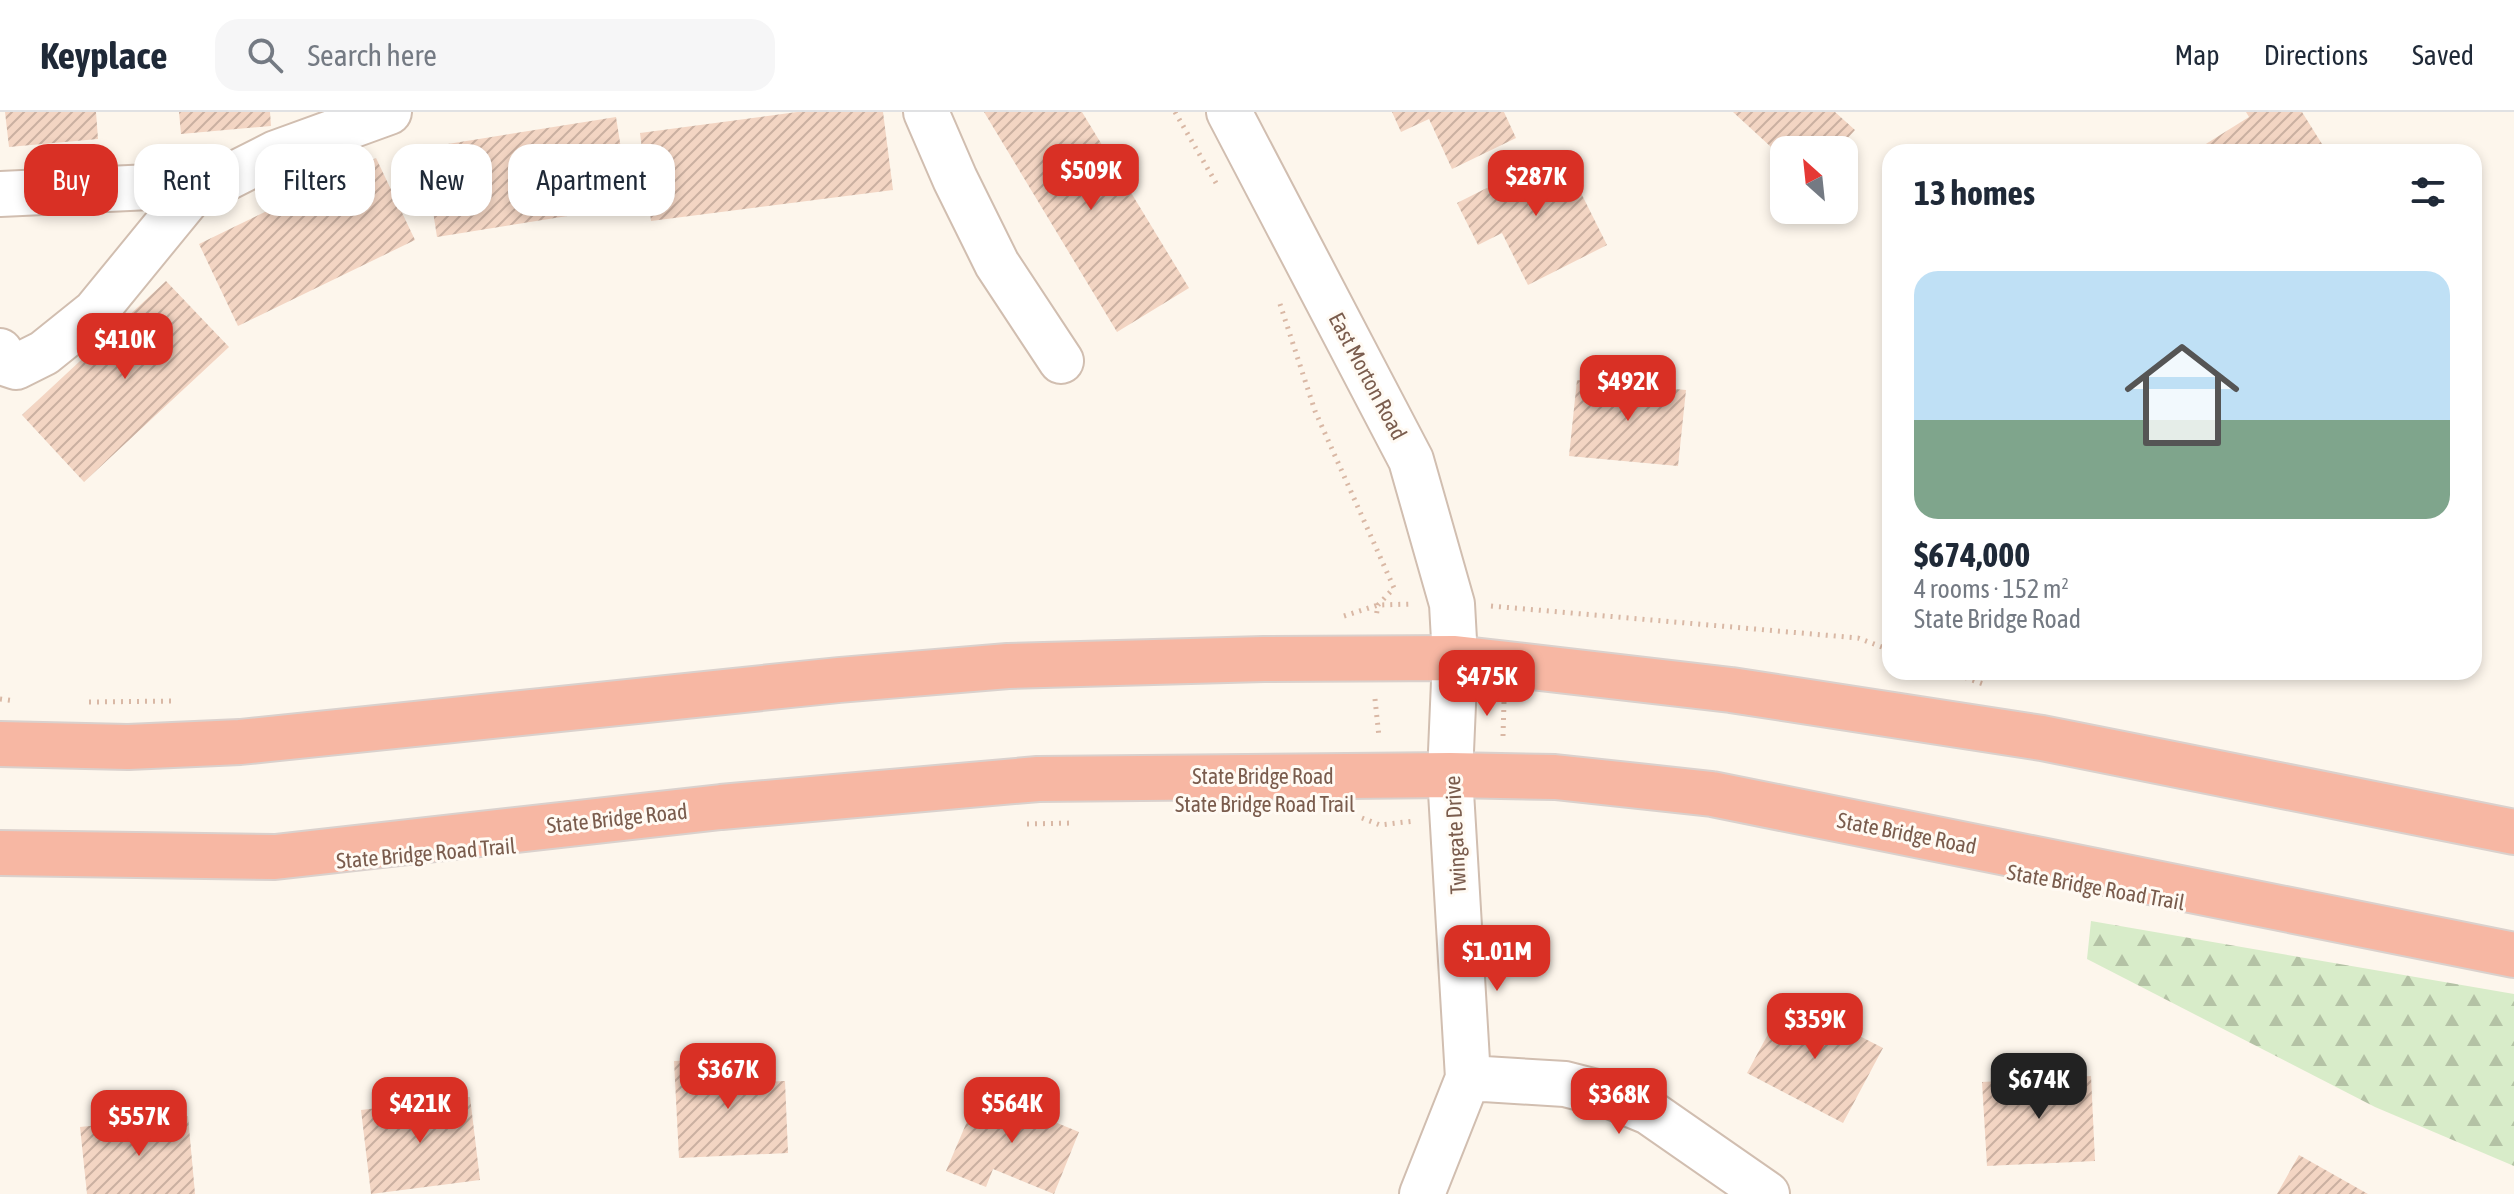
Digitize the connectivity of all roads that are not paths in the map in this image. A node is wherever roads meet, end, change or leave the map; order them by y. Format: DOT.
graph roads {
  1 [pos="389,112"];
  2 [pos="926,112"];
  3 [pos="1229,112"];
  4 [pos="325,124"];
  5 [pos="239,172"];
  6 [pos="134,188"];
  7 [pos="0,194"];
  8 [pos="173,216"];
  9 [pos="3,358"];
  10 [pos="1061,361"];
  11 [pos="1455,658"];
  12 [pos="0,744"];
  13 [pos="1452,795"];
  14 [pos="2514,832"];
  15 [pos="0,853"];
  16 [pos="2514,955"];
  17 [pos="1468,1078"];
  18 [pos="1422,1194"];
  19 [pos="1767,1194"];
  1 -- 4 [label="street"];
  2 -- 10 [label="street"];
  3 -- 11 [label="street, East Morton Road"];
  4 -- 5 [label="street"];
  6 -- 7 [label="street"];
  8 -- 9 [label="street"];
  11 -- 12 [label="highway"];
  11 -- 13 [label="street, Twingate Drive"];
  11 -- 14 [label="highway"];
  13 -- 15 [label="highway, State Bridge Road"];
  13 -- 16 [label="highway, State Bridge Road"];
  13 -- 17 [label="street, Twingate Drive"];
  17 -- 18 [label="street, Twingate Drive"];
  17 -- 19 [label="street"];
}
